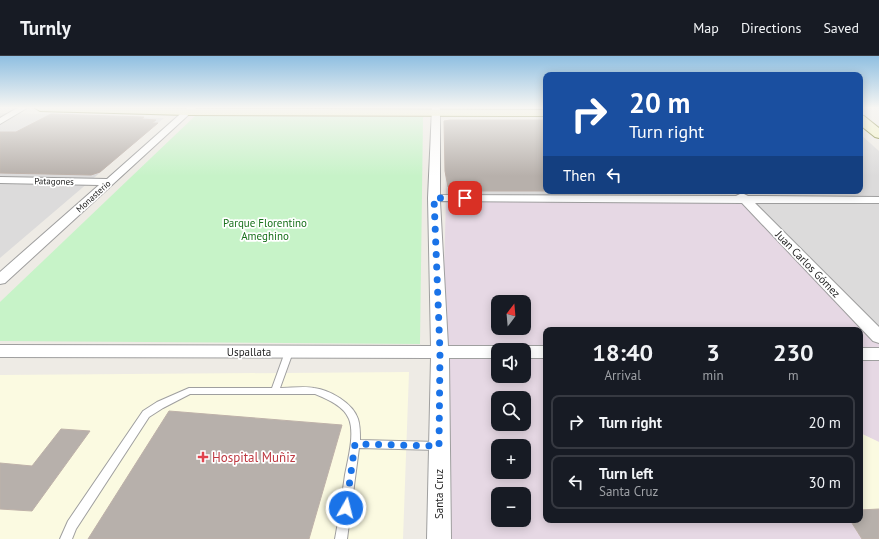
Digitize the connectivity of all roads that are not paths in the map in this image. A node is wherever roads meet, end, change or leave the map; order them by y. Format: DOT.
graph roads {
  1 [pos="167,131"];
  2 [pos="436,131"];
  3 [pos="0,180"];
  4 [pos="108,182"];
  5 [pos="741,195"];
  6 [pos="434,198"];
  7 [pos="879,200"];
  8 [pos="0,280"];
  9 [pos="879,337"];
  10 [pos="0,351"];
  11 [pos="289,352"];
  12 [pos="440,352"];
  13 [pos="491,352"];
  14 [pos="531,352"];
  15 [pos="543,352"];
  16 [pos="863,354"];
  17 [pos="879,354"];
  18 [pos="275,391"];
  19 [pos="355,444"];
  20 [pos="439,446"];
  21 [pos="66,539"];
  22 [pos="342,539"];
  23 [pos="439,539"];
  1 -- 4 [label="street, Monasterio"];
  2 -- 6 [label="street, Santa Cruz"];
  3 -- 4 [label="street, Patagones"];
  4 -- 8 [label="street, Monasterio"];
  5 -- 6 [label="street"];
  5 -- 7 [label="street"];
  5 -- 9 [label="street, Juan Carlos Gómez"];
  6 -- 12 [label="street, Santa Cruz"];
  10 -- 11 [label="street, Uspallata"];
  11 -- 12 [label="street, Uspallata"];
  11 -- 18 [label="lane"];
  12 -- 13 [label="street, Uspallata"];
  12 -- 20 [label="street, Santa Cruz"];
  14 -- 15 [label="street"];
  16 -- 17 [label="street"];
  18 -- 19 [label="lane"];
  18 -- 21 [label="lane"];
  19 -- 20 [label="lane"];
  19 -- 22 [label="lane"];
  20 -- 23 [label="street, Santa Cruz"];
}
